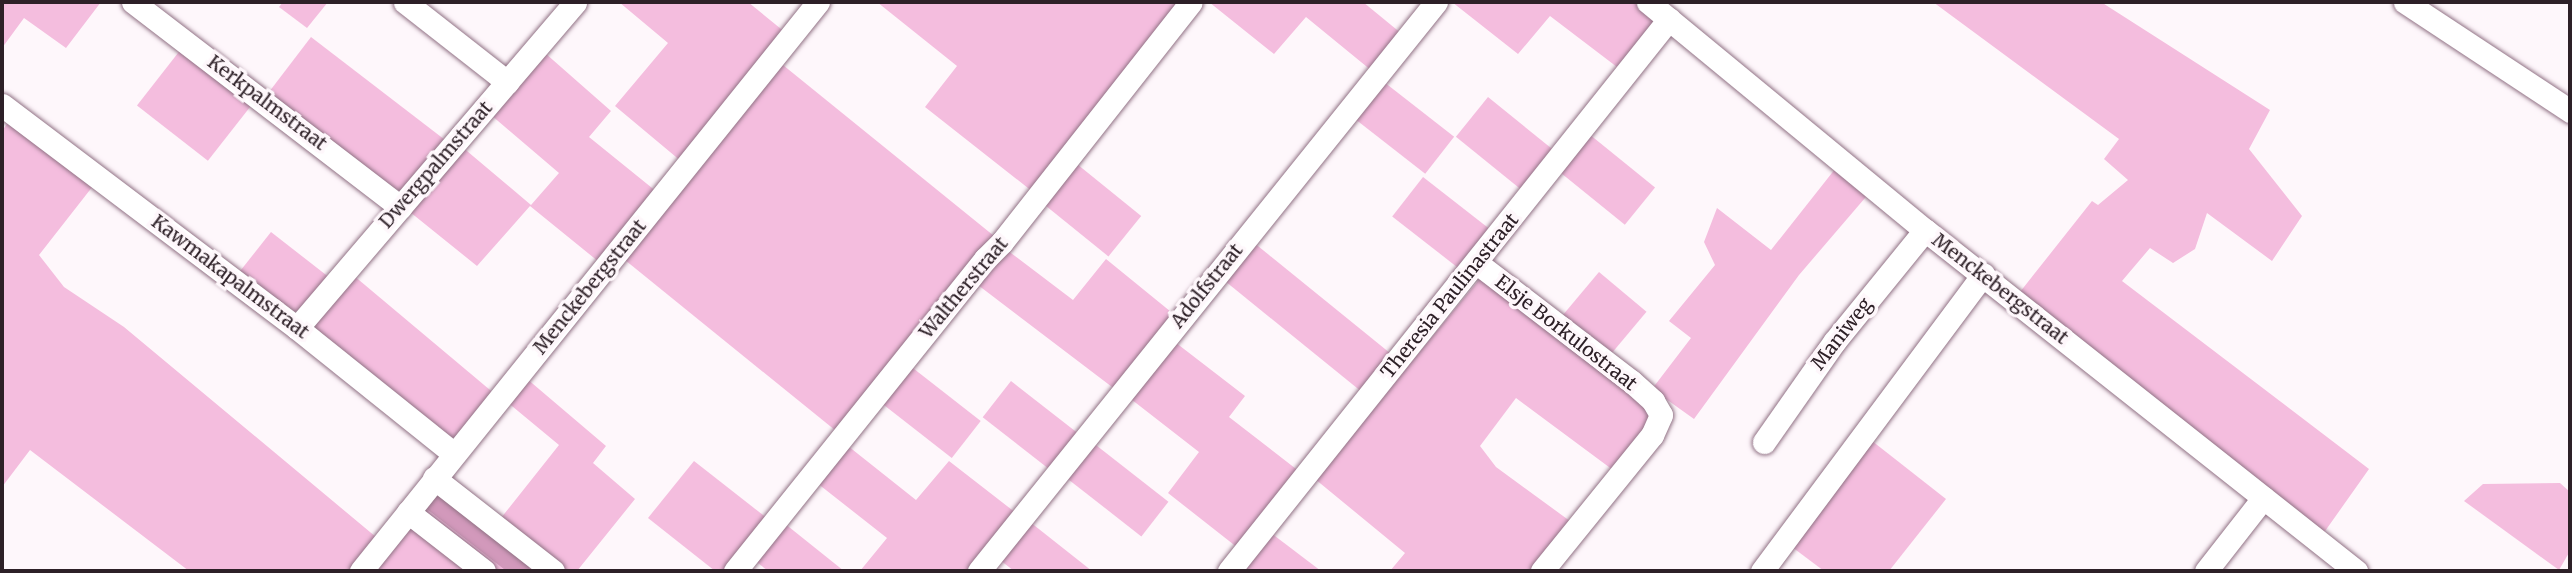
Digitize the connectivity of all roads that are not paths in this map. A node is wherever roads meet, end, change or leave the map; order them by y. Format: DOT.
graph roads {
  1 [pos="133,2"];
  2 [pos="405,2"];
  3 [pos="575,2"];
  4 [pos="818,2"];
  5 [pos="1191,2"];
  6 [pos="1436,2"];
  7 [pos="1648,2"];
  8 [pos="2406,2"];
  9 [pos="1669,19"];
  10 [pos="507,82"];
  11 [pos="2,105"];
  12 [pos="2570,111"];
  13 [pos="400,207"];
  14 [pos="1925,230"];
  15 [pos="1477,263"];
  16 [pos="1983,274"];
  17 [pos="297,328"];
  18 [pos="1764,442"];
  19 [pos="454,454"];
  20 [pos="434,478"];
  21 [pos="2263,498"];
  22 [pos="408,512"];
  23 [pos="361,571"];
  24 [pos="484,571"];
  25 [pos="553,571"];
  26 [pos="735,571"];
  27 [pos="979,571"];
  28 [pos="1229,571"];
  29 [pos="1542,571"];
  30 [pos="1762,571"];
  31 [pos="2206,571"];
  32 [pos="2356,571"];
  1 -- 13 [label="street, Kerkpalmstraat"];
  2 -- 10 [label="street"];
  3 -- 10 [label="street, Dwergpalmstraat"];
  4 -- 19 [label="street, Menckebergstraat"];
  5 -- 26 [label="street, Waltherstraat"];
  6 -- 27 [label="street, Adolfstraat"];
  7 -- 9 [label="street, Menckebergstraat"];
  8 -- 12 [label="street"];
  9 -- 14 [label="street, Menckebergstraat"];
  9 -- 15 [label="street, Theresia Paulinastraat"];
  10 -- 13 [label="street, Dwergpalmstraat"];
  11 -- 17 [label="street, Kawmakapalmstraat"];
  13 -- 17 [label="street, Dwergpalmstraat"];
  14 -- 16 [label="street, Menckebergstraat"];
  14 -- 18 [label="street, Maniweg"];
  15 -- 28 [label="street, Theresia Paulinastraat"];
  15 -- 29 [label="street, Elsje Borkulostraat"];
  16 -- 21 [label="street, Menckebergstraat"];
  16 -- 30 [label="street"];
  17 -- 19 [label="street, Kawmakapalmstraat"];
  19 -- 20 [label="street, Menckebergstraat"];
  20 -- 22 [label="street, Menckebergstraat"];
  20 -- 25 [label="street"];
  21 -- 31 [label="street"];
  21 -- 32 [label="street, Menckebergstraat"];
  22 -- 23 [label="street, Menckebergstraat"];
  22 -- 24 [label="street"];
}
